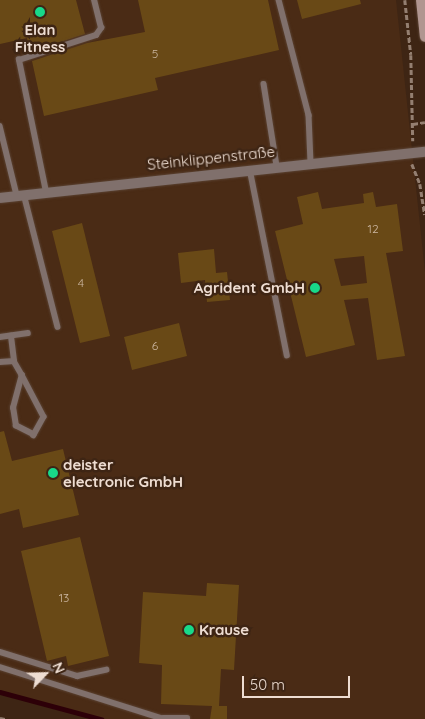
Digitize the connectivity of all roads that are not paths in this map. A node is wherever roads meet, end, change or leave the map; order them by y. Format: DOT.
graph roads {
  1 [pos="94,0"];
  2 [pos="279,0"];
  3 [pos="421,0"];
  4 [pos="425,37"];
  5 [pos="264,84"];
  6 [pos="0,126"];
  7 [pos="425,152"];
  8 [pos="311,162"];
  9 [pos="277,166"];
  10 [pos="250,169"];
  11 [pos="46,192"];
  12 [pos="21,195"];
  13 [pos="0,198"];
  14 [pos="58,327"];
  15 [pos="28,333"];
  16 [pos="11,336"];
  17 [pos="0,337"];
  18 [pos="287,356"];
  19 [pos="14,361"];
  20 [pos="0,362"];
  21 [pos="22,374"];
  22 [pos="0,652"];
  23 [pos="0,667"];
  24 [pos="106,670"];
  25 [pos="187,718"];
  26 [pos="164,719"];
  1 -- 11 [label="lane"];
  2 -- 8 [label="lane"];
  3 -- 4 [label="main road"];
  5 -- 9 [label="lane"];
  6 -- 12 [label="lane"];
  7 -- 8 [label="street, Steinklippenstraße"];
  8 -- 9 [label="street, Steinklippenstraße"];
  9 -- 10 [label="street, Steinklippenstraße"];
  10 -- 11 [label="street, Steinklippenstraße"];
  10 -- 18 [label="lane"];
  11 -- 12 [label="street, Steinklippenstraße"];
  12 -- 13 [label="street, Steinklippenstraße"];
  12 -- 14 [label="lane"];
  15 -- 16 [label="lane"];
  16 -- 17 [label="lane"];
  16 -- 19 [label="lane"];
  19 -- 20 [label="lane"];
  19 -- 21 [label="lane"];
  21 -- 21 [label="lane"];
  22 -- 24 [label="lane"];
  23 -- 26 [label="lane"];
  25 -- 26 [label="lane"];
}
